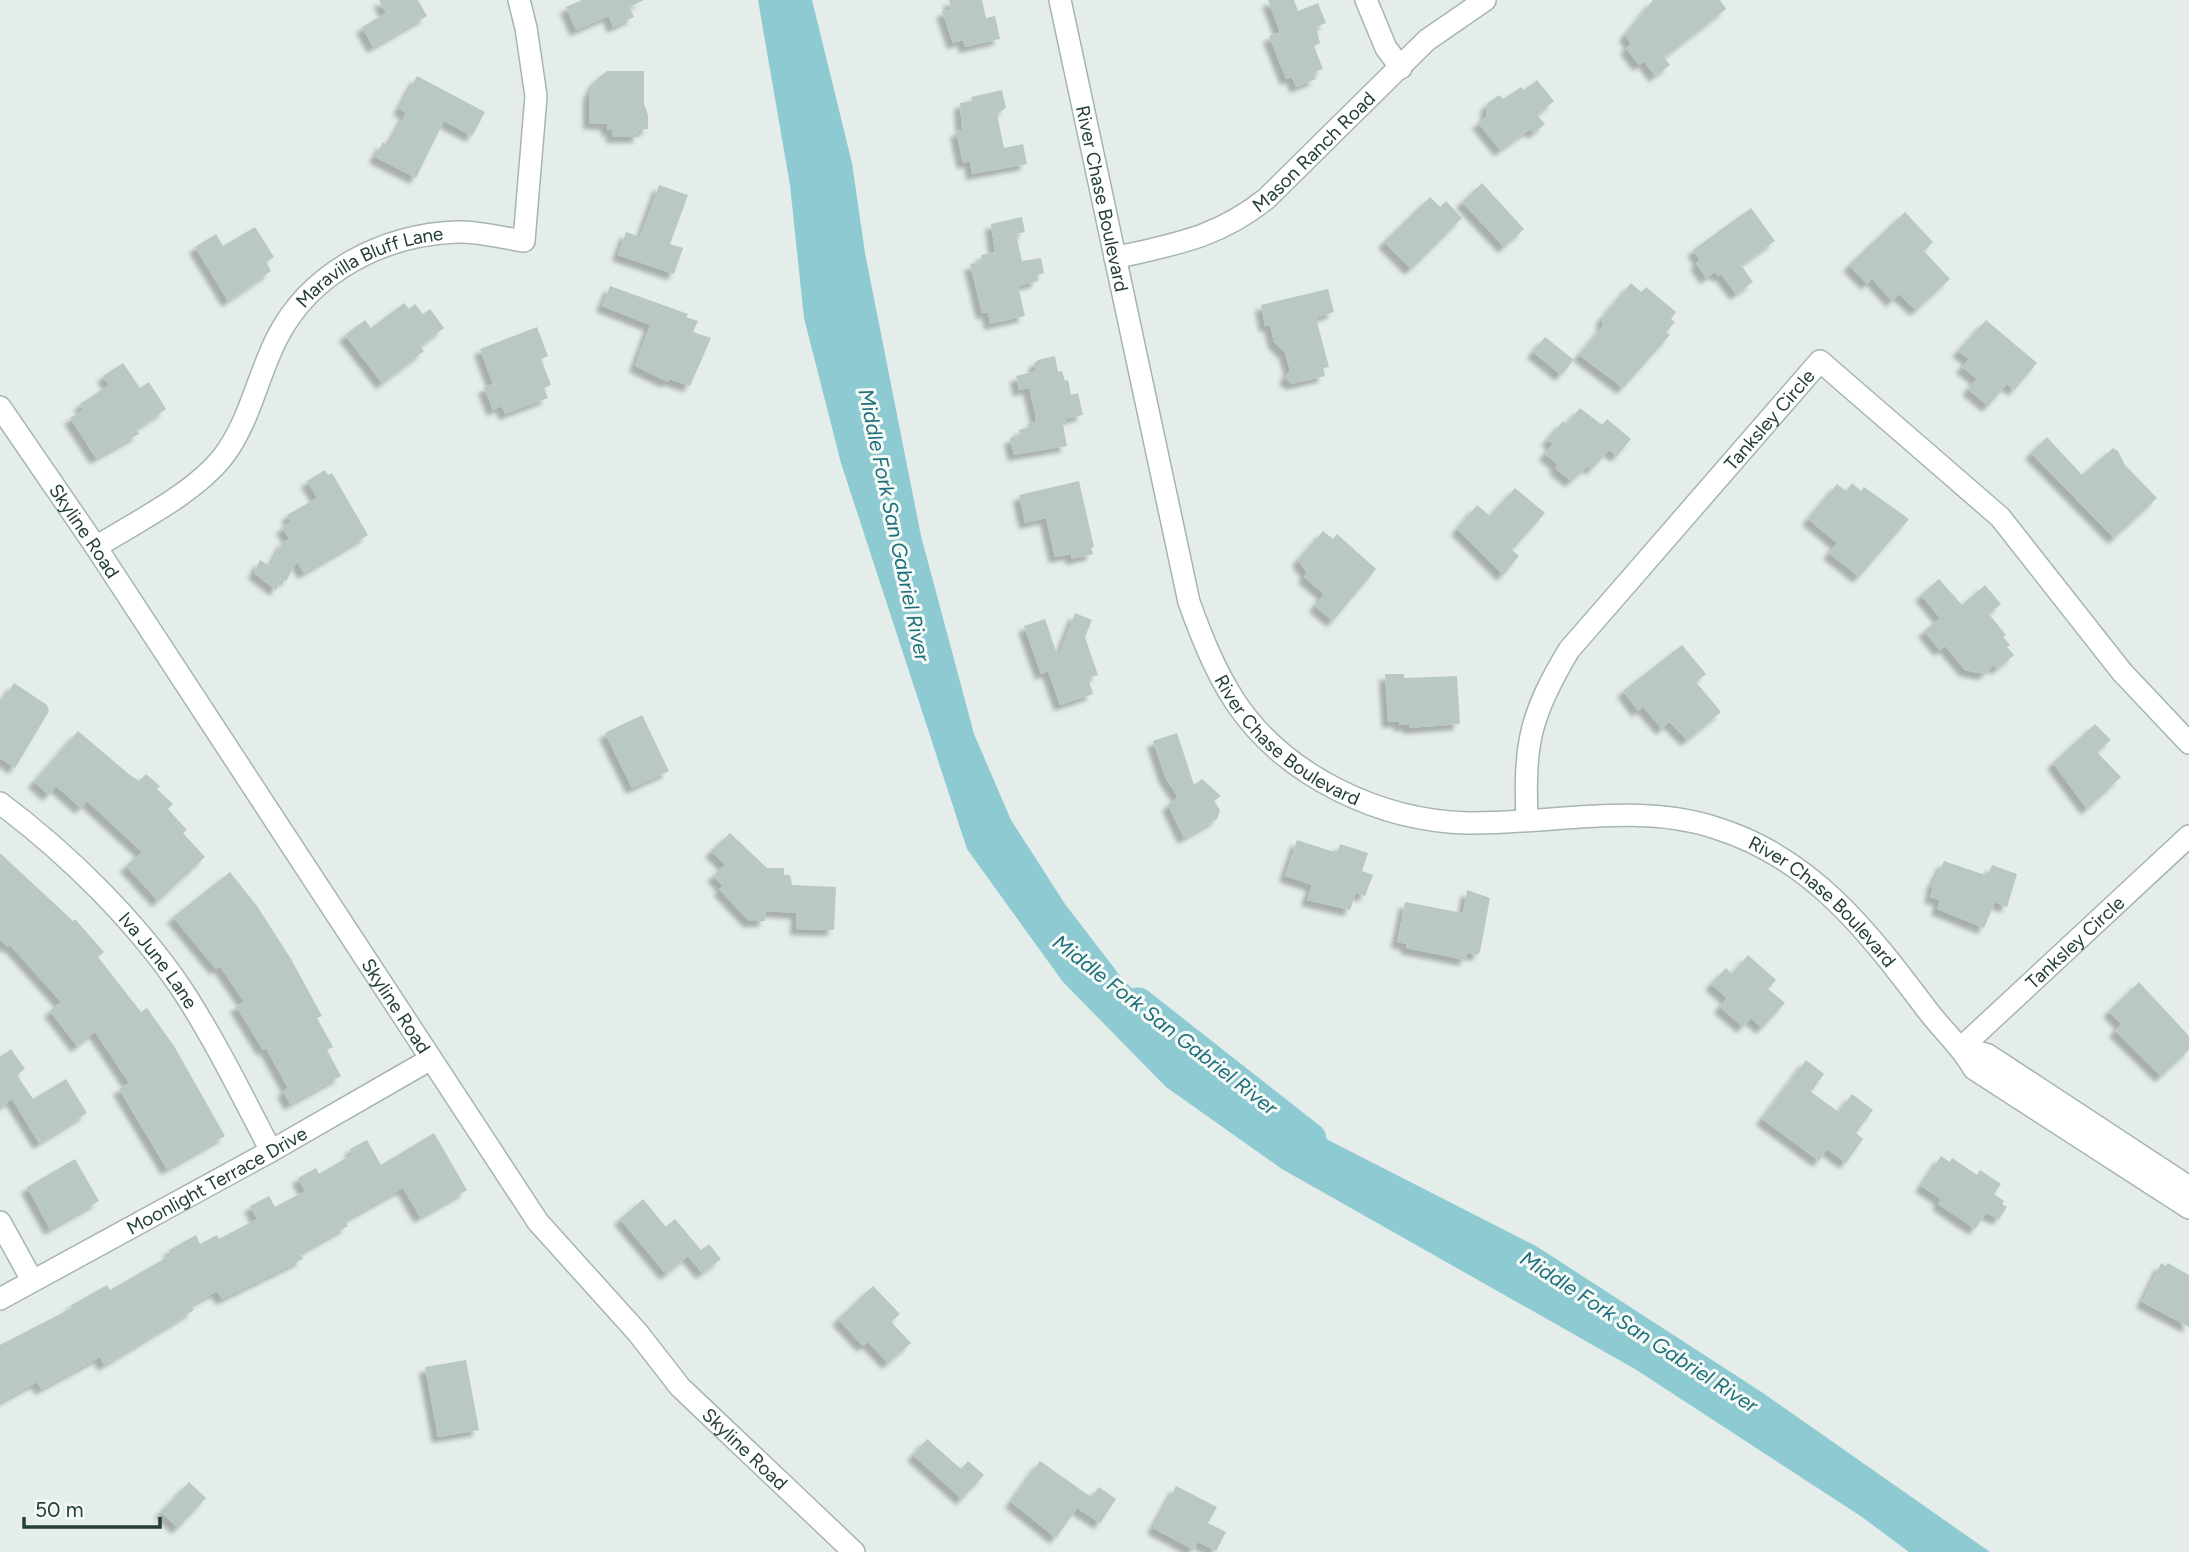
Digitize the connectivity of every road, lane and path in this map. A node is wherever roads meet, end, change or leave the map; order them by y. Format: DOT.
graph roads {
  1 [pos="519,0"];
  2 [pos="1060,0"];
  3 [pos="1366,0"];
  4 [pos="1485,0"];
  5 [pos="1401,68"];
  6 [pos="1115,258"];
  7 [pos="0,407"];
  8 [pos="96,547"];
  9 [pos="2189,743"];
  10 [pos="0,803"];
  11 [pos="1527,819"];
  12 [pos="2189,836"];
  13 [pos="1962,1047"];
  14 [pos="430,1059"];
  15 [pos="271,1151"];
  16 [pos="2189,1187"];
  17 [pos="2189,1208"];
  18 [pos="0,1222"];
  19 [pos="32,1280"];
  20 [pos="0,1299"];
  21 [pos="854,1552"];
  1 -- 8 [label="street, Maravilla Bluff Lane"];
  2 -- 6 [label="street, River Chase Boulevard"];
  3 -- 5 [label="street"];
  4 -- 5 [label="street, Mason Ranch Road"];
  5 -- 6 [label="street, Mason Ranch Road"];
  6 -- 11 [label="street, River Chase Boulevard"];
  7 -- 8 [label="street, Skyline Road"];
  8 -- 14 [label="street, Skyline Road"];
  9 -- 11 [label="street, Tanksley Circle"];
  10 -- 15 [label="street, Iva June Lane"];
  11 -- 13 [label="street, River Chase Boulevard"];
  12 -- 13 [label="street, Tanksley Circle"];
  13 -- 16 [label="street, River Chase Boulevard"];
  13 -- 17 [label="street, River Chase Boulevard"];
  14 -- 15 [label="street, Moonlight Terrace Drive"];
  14 -- 21 [label="street, Skyline Road"];
  15 -- 19 [label="street, Moonlight Terrace Drive"];
  18 -- 19 [label="street"];
  19 -- 20 [label="street, Moonlight Terrace Drive"];
}
